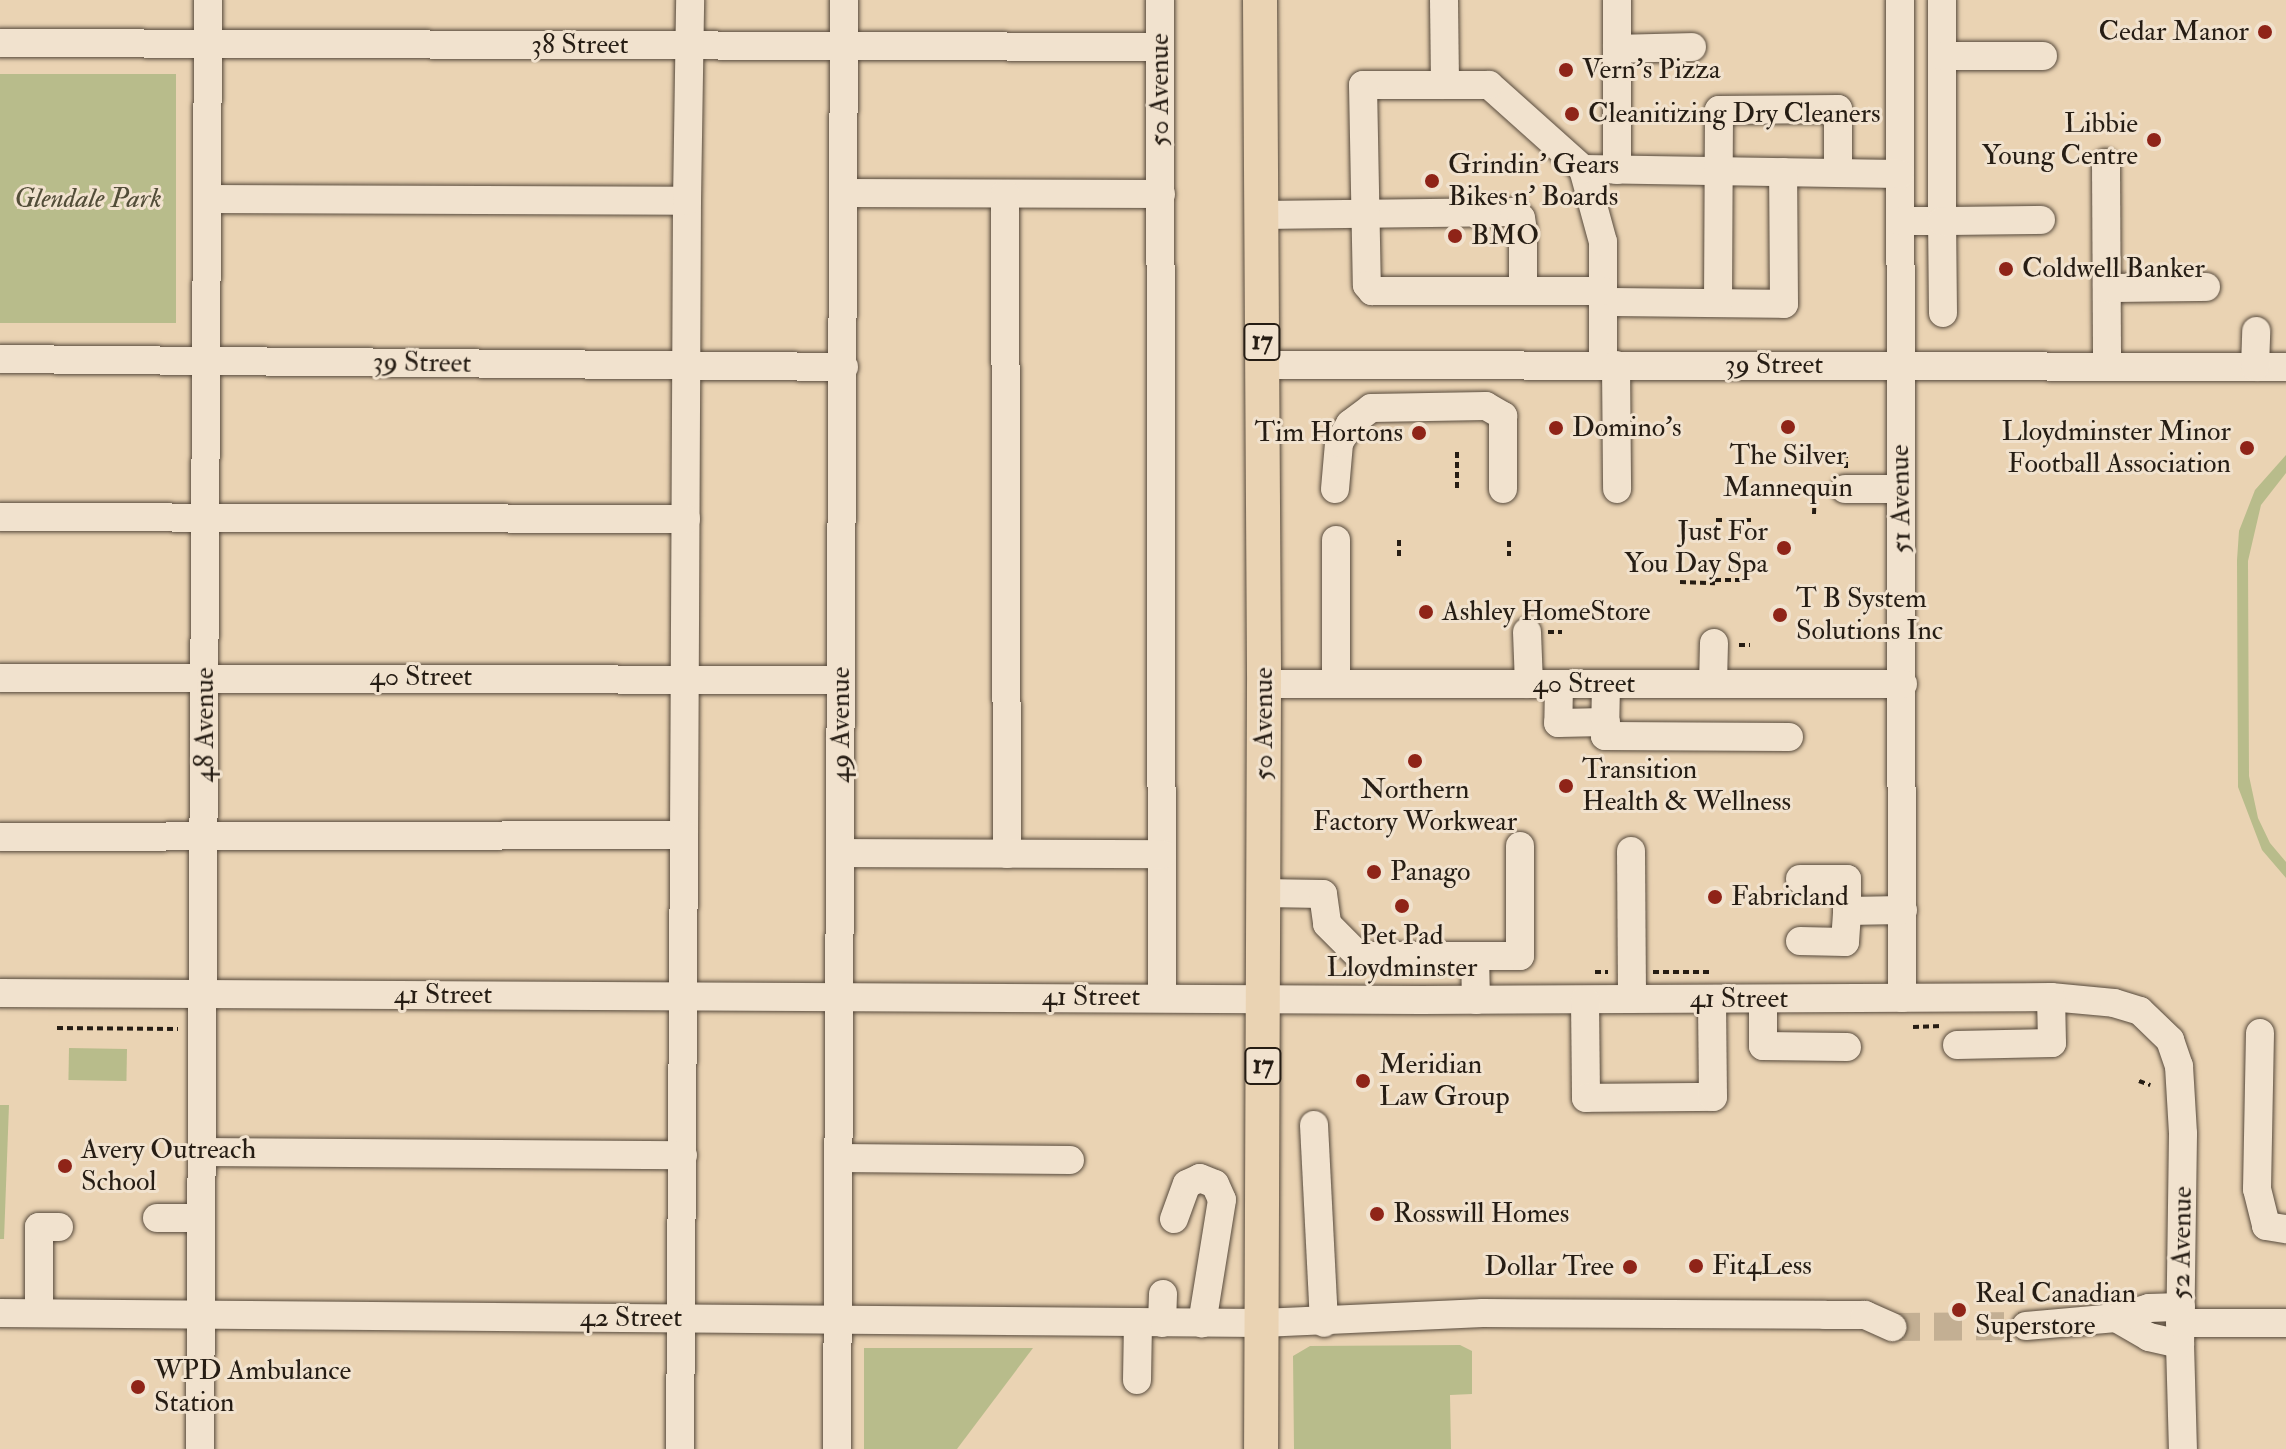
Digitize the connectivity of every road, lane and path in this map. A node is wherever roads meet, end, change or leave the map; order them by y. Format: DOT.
graph roads {
  1 [pos="208,0"];
  2 [pos="690,0"];
  3 [pos="844,0"];
  4 [pos="1160,0"];
  5 [pos="1260,0"];
  6 [pos="1444,0"];
  7 [pos="1617,0"];
  8 [pos="1900,0"];
  9 [pos="1942,0"];
  10 [pos="0,43"];
  11 [pos="208,44"];
  12 [pos="689,45"];
  13 [pos="844,46"];
  14 [pos="1160,47"];
  15 [pos="1692,47"];
  16 [pos="1617,49"];
  17 [pos="1942,56"];
  18 [pos="2043,56"];
  19 [pos="1445,85"];
  20 [pos="2106,163"];
  21 [pos="1583,169"];
  22 [pos="1617,170"];
  23 [pos="1718,171"];
  24 [pos="1783,172"];
  25 [pos="1838,172"];
  26 [pos="1900,174"];
  27 [pos="844,193"];
  28 [pos="1005,194"];
  29 [pos="1161,194"];
  30 [pos="207,199"];
  31 [pos="687,201"];
  32 [pos="1365,214"];
  33 [pos="1261,215"];
  34 [pos="2041,220"];
  35 [pos="1900,221"];
  36 [pos="1942,221"];
  37 [pos="2206,287"];
  38 [pos="2107,288"];
  39 [pos="1523,291"];
  40 [pos="1603,297"];
  41 [pos="1718,303"];
  42 [pos="1943,313"];
  43 [pos="2256,331"];
  44 [pos="0,359"];
  45 [pos="207,361"];
  46 [pos="1900,364"];
  47 [pos="1262,365"];
  48 [pos="1609,365"];
  49 [pos="2107,365"];
  50 [pos="685,366"];
  51 [pos="844,367"];
  52 [pos="2255,367"];
  53 [pos="2286,367"];
  54 [pos="1457,452"];
  55 [pos="1335,489"];
  56 [pos="1457,489"];
  57 [pos="1503,489"];
  58 [pos="1617,489"];
  59 [pos="1815,489"];
  60 [pos="1845,489"];
  61 [pos="1901,489"];
  62 [pos="1814,514"];
  63 [pos="0,517"];
  64 [pos="686,519"];
  65 [pos="206,520"];
  66 [pos="1716,520"];
  67 [pos="1751,520"];
  68 [pos="1336,540"];
  69 [pos="1399,540"];
  70 [pos="1509,541"];
  71 [pos="1509,556"];
  72 [pos="1399,559"];
  73 [pos="1747,580"];
  74 [pos="1680,582"];
  75 [pos="1527,632"];
  76 [pos="1714,643"];
  77 [pos="205,677"];
  78 [pos="0,678"];
  79 [pos="685,678"];
  80 [pos="841,680"];
  81 [pos="1264,684"];
  82 [pos="1336,684"];
  83 [pos="1529,684"];
  84 [pos="1559,684"];
  85 [pos="1606,684"];
  86 [pos="1713,684"];
  87 [pos="1903,684"];
  88 [pos="1606,722"];
  89 [pos="1789,737"];
  90 [pos="684,835"];
  91 [pos="0,837"];
  92 [pos="204,837"];
  93 [pos="1520,846"];
  94 [pos="1631,851"];
  95 [pos="840,853"];
  96 [pos="1007,854"];
  97 [pos="1162,854"];
  98 [pos="1800,879"];
  99 [pos="1263,893"];
  100 [pos="1903,910"];
  101 [pos="1847,911"];
  102 [pos="1800,941"];
  103 [pos="1475,956"];
  104 [pos="0,993"];
  105 [pos="203,994"];
  106 [pos="681,996"];
  107 [pos="839,997"];
  108 [pos="1162,997"];
  109 [pos="1263,997"];
  110 [pos="2051,997"];
  111 [pos="1902,998"];
  112 [pos="1632,999"];
  113 [pos="1712,999"];
  114 [pos="1763,999"];
  115 [pos="1476,1000"];
  116 [pos="1585,1000"];
  117 [pos="1913,1027"];
  118 [pos="57,1028"];
  119 [pos="178,1029"];
  120 [pos="2260,1033"];
  121 [pos="1949,1036"];
  122 [pos="2170,1040"];
  123 [pos="1847,1047"];
  124 [pos="2139,1081"];
  125 [pos="2150,1085"];
  126 [pos="1314,1125"];
  127 [pos="201,1152"];
  128 [pos="683,1155"];
  129 [pos="838,1158"];
  130 [pos="1070,1160"];
  131 [pos="157,1218"];
  132 [pos="201,1218"];
  133 [pos="1174,1219"];
  134 [pos="59,1227"];
  135 [pos="2286,1229"];
  136 [pos="1163,1294"];
  137 [pos="0,1313"];
  138 [pos="39,1313"];
  139 [pos="200,1315"];
  140 [pos="681,1319"];
  141 [pos="837,1320"];
  142 [pos="1150,1322"];
  143 [pos="1202,1323"];
  144 [pos="1262,1323"];
  145 [pos="1324,1323"];
  146 [pos="2286,1323"];
  147 [pos="2180,1325"];
  148 [pos="2026,1326"];
  149 [pos="1892,1327"];
  150 [pos="1137,1380"];
  151 [pos="200,1449"];
  152 [pos="680,1449"];
  153 [pos="837,1449"];
  154 [pos="1261,1449"];
  155 [pos="2183,1449"];
  1 -- 11 [label="street, 48 Avenue"];
  2 -- 12 [label="street"];
  3 -- 13 [label="street, 49 Avenue"];
  4 -- 14 [label="street, 50 Avenue"];
  5 -- 33 [label="main road, 50 Avenue / 17"];
  6 -- 19 [label="street"];
  7 -- 16 [label="street"];
  8 -- 26 [label="street, 51 Avenue"];
  9 -- 17 [label="street"];
  10 -- 11 [label="street, 38 Street"];
  11 -- 12 [label="street, 38 Street"];
  11 -- 30 [label="street, 48 Avenue"];
  12 -- 13 [label="street, 38 Street"];
  12 -- 31 [label="street"];
  13 -- 14 [label="street, 38 Street"];
  13 -- 27 [label="street, 49 Avenue"];
  14 -- 29 [label="street, 50 Avenue"];
  15 -- 16 [label="street"];
  16 -- 22 [label="street"];
  17 -- 18 [label="street"];
  17 -- 36 [label="street"];
  19 -- 21 [label="street"];
  19 -- 32 [label="street"];
  20 -- 38 [label="street"];
  21 -- 22 [label="street"];
  21 -- 40 [label="street"];
  22 -- 23 [label="street"];
  23 -- 24 [label="street"];
  23 -- 25 [label="street"];
  23 -- 41 [label="street"];
  24 -- 25 [label="street"];
  24 -- 41 [label="street"];
  25 -- 26 [label="street"];
  26 -- 35 [label="street, 51 Avenue"];
  27 -- 28 [label="street"];
  27 -- 51 [label="street, 49 Avenue"];
  28 -- 29 [label="street"];
  28 -- 96 [label="street"];
  29 -- 97 [label="street, 50 Avenue"];
  30 -- 31 [label="street"];
  30 -- 45 [label="street, 48 Avenue"];
  31 -- 50 [label="street"];
  32 -- 33 [label="street"];
  32 -- 39 [label="street"];
  32 -- 39 [label="street"];
  33 -- 47 [label="main road, 50 Avenue / 17"];
  34 -- 36 [label="street"];
  35 -- 36 [label="street"];
  35 -- 46 [label="street, 51 Avenue"];
  36 -- 42 [label="street"];
  37 -- 38 [label="street"];
  38 -- 49 [label="street"];
  39 -- 40 [label="street"];
  40 -- 41 [label="street"];
  40 -- 48 [label="street"];
  43 -- 52 [label="street"];
  44 -- 45 [label="street, 39 Street"];
  45 -- 50 [label="street, 39 Street"];
  45 -- 65 [label="street, 48 Avenue"];
  46 -- 48 [label="street, 39 Street"];
  46 -- 49 [label="street, 39 Street"];
  46 -- 61 [label="street, 51 Avenue"];
  47 -- 48 [label="street, 39 Street"];
  47 -- 81 [label="main road, 50 Avenue / 17"];
  48 -- 58 [label="street"];
  49 -- 52 [label="street, 39 Street"];
  50 -- 51 [label="street, 39 Street"];
  50 -- 64 [label="street"];
  51 -- 80 [label="street, 49 Avenue"];
  52 -- 53 [label="street, 39 Street"];
  54 -- 56 [label="path"];
  55 -- 57 [label="street"];
  59 -- 62 [label="path"];
  60 -- 61 [label="street"];
  61 -- 87 [label="street, 51 Avenue"];
  63 -- 65 [label="street"];
  64 -- 65 [label="street"];
  64 -- 79 [label="street"];
  65 -- 77 [label="street, 48 Avenue"];
  66 -- 67 [label="path"];
  68 -- 82 [label="street"];
  69 -- 72 [label="path"];
  70 -- 71 [label="path"];
  73 -- 74 [label="path"];
  75 -- 83 [label="street"];
  76 -- 86 [label="street"];
  77 -- 78 [label="street, 40 Street"];
  77 -- 79 [label="street, 40 Street"];
  77 -- 92 [label="street, 48 Avenue"];
  79 -- 80 [label="street, 40 Street"];
  79 -- 90 [label="street"];
  80 -- 95 [label="street, 49 Avenue"];
  81 -- 82 [label="street, 40 Street"];
  81 -- 99 [label="main road, 50 Avenue / 17"];
  82 -- 83 [label="street, 40 Street"];
  83 -- 84 [label="street, 40 Street"];
  84 -- 85 [label="street, 40 Street"];
  84 -- 88 [label="street"];
  85 -- 86 [label="street, 40 Street"];
  85 -- 88 [label="street"];
  86 -- 87 [label="street, 40 Street"];
  87 -- 100 [label="street, 51 Avenue"];
  88 -- 89 [label="street"];
  90 -- 92 [label="street"];
  90 -- 106 [label="street"];
  91 -- 92 [label="street"];
  92 -- 105 [label="street, 48 Avenue"];
  93 -- 103 [label="street"];
  94 -- 112 [label="street"];
  95 -- 96 [label="street"];
  95 -- 107 [label="street, 49 Avenue"];
  96 -- 97 [label="street"];
  97 -- 108 [label="street, 50 Avenue"];
  98 -- 101 [label="street"];
  99 -- 103 [label="street"];
  99 -- 109 [label="main road, 50 Avenue / 17"];
  100 -- 101 [label="street"];
  100 -- 111 [label="street, 51 Avenue"];
  101 -- 102 [label="street"];
  103 -- 115 [label="street"];
  104 -- 105 [label="street, 41 Street"];
  105 -- 106 [label="street, 41 Street"];
  105 -- 127 [label="street, 48 Avenue"];
  106 -- 107 [label="street, 41 Street"];
  106 -- 128 [label="street"];
  107 -- 108 [label="street, 41 Street"];
  107 -- 129 [label="street, 49 Avenue"];
  108 -- 109 [label="street, 41 Street"];
  109 -- 115 [label="street, 41 Street"];
  109 -- 144 [label="main road, 50 Avenue / 17"];
  110 -- 111 [label="street, 41 Street"];
  110 -- 121 [label="street"];
  110 -- 122 [label="street, 41 Street"];
  111 -- 114 [label="street, 41 Street"];
  112 -- 113 [label="street, 41 Street"];
  112 -- 116 [label="street, 41 Street"];
  113 -- 114 [label="street, 41 Street"];
  113 -- 116 [label="street"];
  114 -- 123 [label="street"];
  115 -- 116 [label="street, 41 Street"];
  117 -- 121 [label="path"];
  118 -- 119 [label="path"];
  120 -- 135 [label="street"];
  122 -- 147 [label="street, 52 Avenue"];
  124 -- 125 [label="path"];
  126 -- 145 [label="street"];
  127 -- 128 [label="street"];
  127 -- 132 [label="street, 48 Avenue"];
  128 -- 140 [label="street"];
  129 -- 130 [label="street"];
  129 -- 141 [label="street, 49 Avenue"];
  131 -- 132 [label="street"];
  132 -- 139 [label="street, 48 Avenue"];
  133 -- 143 [label="street"];
  134 -- 138 [label="street"];
  136 -- 142 [label="street"];
  137 -- 138 [label="street, 42 Street"];
  138 -- 139 [label="street, 42 Street"];
  139 -- 140 [label="street, 42 Street"];
  139 -- 151 [label="street, 48 Avenue"];
  140 -- 141 [label="street, 42 Street"];
  140 -- 152 [label="street"];
  141 -- 142 [label="street, 42 Street"];
  141 -- 153 [label="street, 49 Avenue"];
  142 -- 143 [label="street, 42 Street"];
  142 -- 150 [label="street"];
  143 -- 144 [label="street, 42 Street"];
  144 -- 145 [label="street, 42 Street"];
  144 -- 154 [label="main road, 50 Avenue / 17"];
  145 -- 149 [label="street, 42 Street"];
  146 -- 147 [label="street"];
  147 -- 148 [label="street"];
  147 -- 155 [label="street, 52 Avenue"];
}
